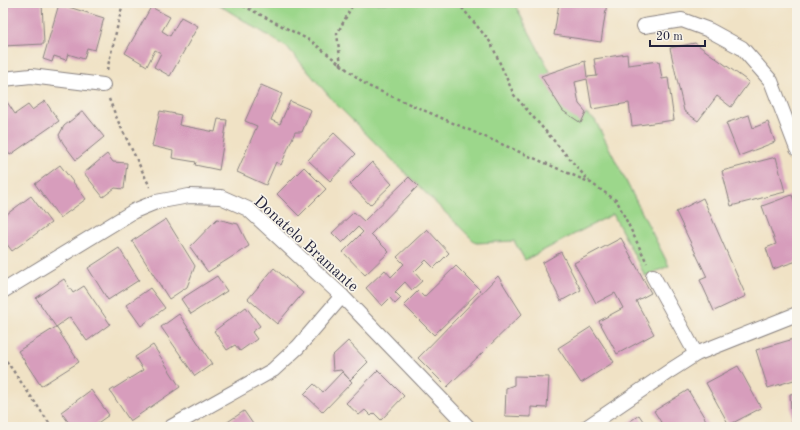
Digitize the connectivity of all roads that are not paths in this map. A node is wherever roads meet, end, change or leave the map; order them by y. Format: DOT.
graph roads {
  1 [pos="644,26"];
  2 [pos="3,79"];
  3 [pos="103,85"];
  4 [pos="797,149"];
  5 [pos="653,276"];
  6 [pos="3,291"];
  7 [pos="342,296"];
  8 [pos="797,314"];
  9 [pos="696,354"];
  10 [pos="171,427"];
  11 [pos="468,427"];
  12 [pos="587,427"];
  1 -- 4 [label="street"];
  2 -- 3 [label="street"];
  5 -- 9 [label="street"];
  6 -- 7 [label="street, Donatelo Bramante"];
  7 -- 10 [label="street"];
  7 -- 11 [label="street, Donatelo Bramante"];
  8 -- 9 [label="street"];
  9 -- 12 [label="street"];
}
